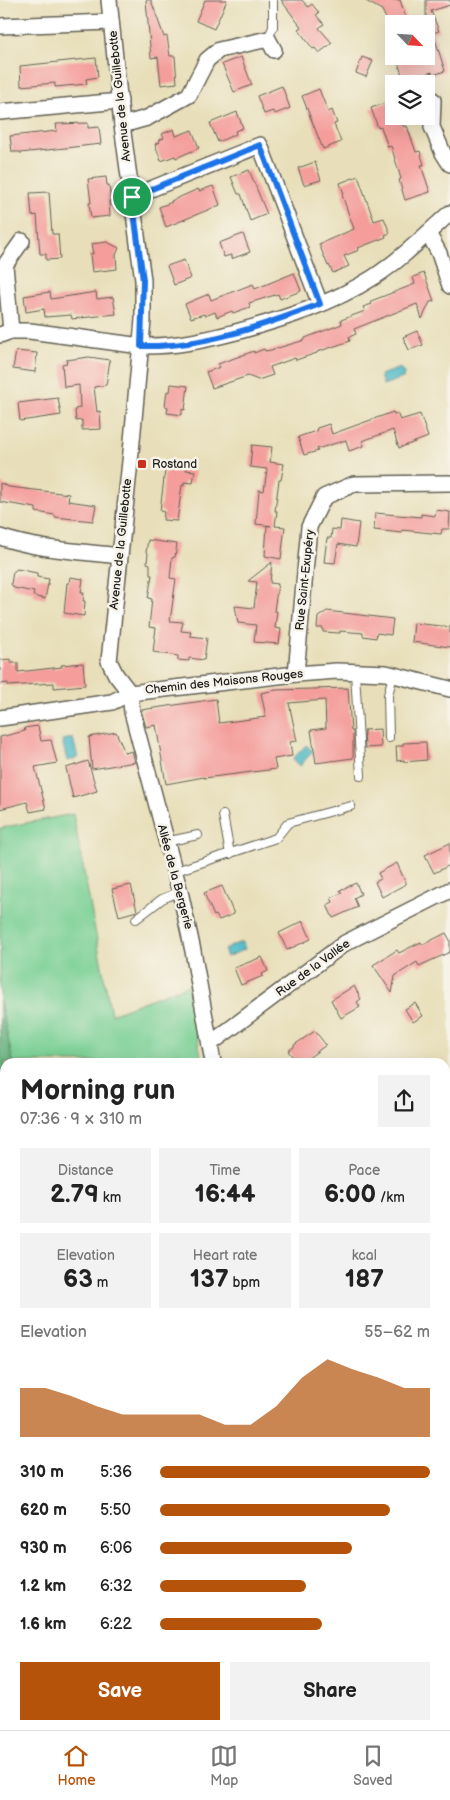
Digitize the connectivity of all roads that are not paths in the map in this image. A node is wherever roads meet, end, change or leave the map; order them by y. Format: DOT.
graph roads {
  1 [pos="109,0"];
  2 [pos="273,0"];
  3 [pos="111,22"];
  4 [pos="0,26"];
  5 [pos="271,44"];
  6 [pos="120,101"];
  7 [pos="0,112"];
  8 [pos="122,125"];
  9 [pos="432,125"];
  10 [pos="450,164"];
  11 [pos="132,197"];
  12 [pos="450,213"];
  13 [pos="428,233"];
  14 [pos="22,241"];
  15 [pos="450,286"];
  16 [pos="320,304"];
  17 [pos="5,333"];
  18 [pos="141,346"];
  19 [pos="450,483"];
  20 [pos="0,537"];
  21 [pos="119,556"];
  22 [pos="355,672"];
  23 [pos="296,674"];
  24 [pos="393,675"];
  25 [pos="450,689"];
  26 [pos="130,693"];
  27 [pos="0,718"];
  28 [pos="389,738"];
  29 [pos="361,776"];
  30 [pos="352,806"];
  31 [pos="222,815"];
  32 [pos="198,835"];
  33 [pos="165,842"];
  34 [pos="230,854"];
  35 [pos="173,872"];
  36 [pos="450,890"];
  37 [pos="179,892"];
  38 [pos="136,919"];
  39 [pos="210,1044"];
  40 [pos="212,1058"];
  1 -- 3 [label="street, Avenue de la Guillebotte"];
  2 -- 5 [label="lane"];
  3 -- 4 [label="street"];
  3 -- 6 [label="street, Avenue de la Guillebotte"];
  5 -- 8 [label="street"];
  6 -- 7 [label="street"];
  6 -- 8 [label="street, Avenue de la Guillebotte"];
  8 -- 11 [label="street, Avenue de la Guillebotte"];
  9 -- 10 [label="street"];
  11 -- 16 [label="street"];
  11 -- 18 [label="street, Avenue de la Guillebotte"];
  12 -- 13 [label="street"];
  13 -- 15 [label="street"];
  13 -- 16 [label="street"];
  14 -- 17 [label="street"];
  16 -- 18 [label="street"];
  17 -- 18 [label="street"];
  18 -- 21 [label="street, Avenue de la Guillebotte"];
  19 -- 23 [label="street, Rue Saint-Exupéry"];
  20 -- 21 [label="street"];
  21 -- 26 [label="street, Avenue de la Guillebotte"];
  22 -- 23 [label="street, Chemin des Maisons Rouges"];
  22 -- 24 [label="street, Chemin des Maisons Rouges"];
  22 -- 29 [label="lane"];
  23 -- 26 [label="street, Chemin des Maisons Rouges"];
  24 -- 25 [label="street, Chemin des Maisons Rouges"];
  24 -- 28 [label="lane"];
  26 -- 27 [label="street, Chemin des Maisons Rouges"];
  26 -- 33 [label="street, Allée de la Bergerie"];
  30 -- 34 [label="lane"];
  31 -- 34 [label="lane"];
  32 -- 33 [label="lane"];
  33 -- 35 [label="street, Allée de la Bergerie"];
  34 -- 35 [label="lane"];
  35 -- 37 [label="street, Allée de la Bergerie"];
  36 -- 39 [label="street, Rue de la Vallée"];
  37 -- 38 [label="lane"];
  37 -- 39 [label="street, Allée de la Bergerie"];
  39 -- 40 [label="street, Allée de la Bergerie"];
}
